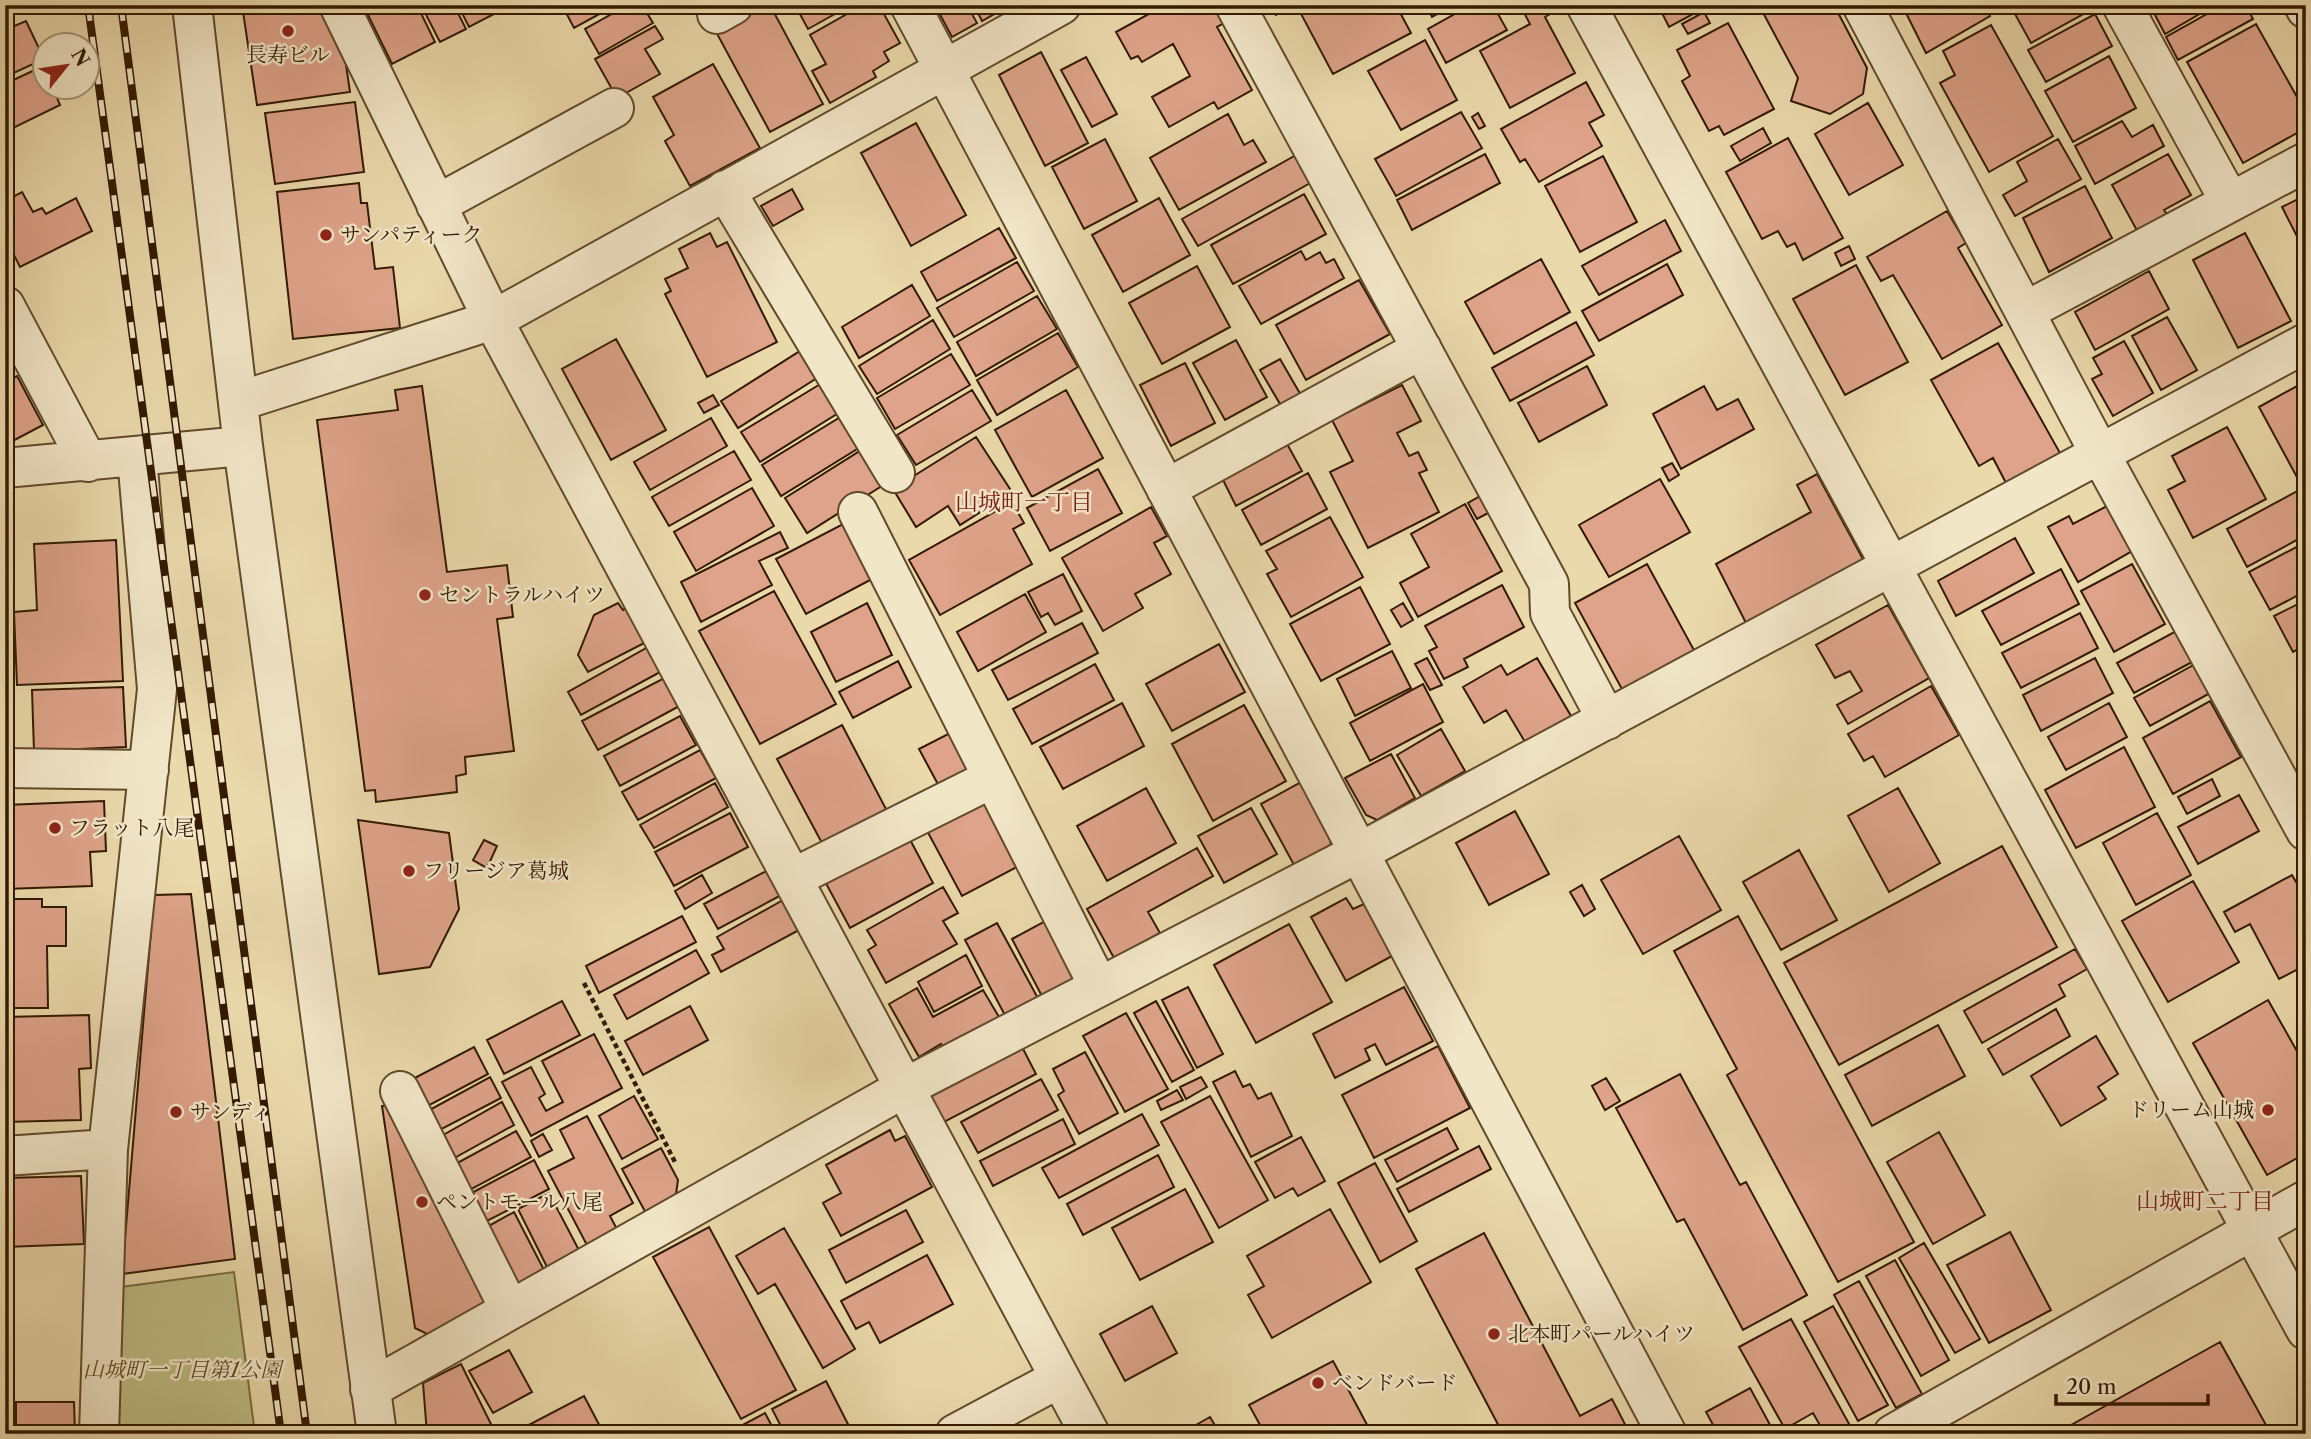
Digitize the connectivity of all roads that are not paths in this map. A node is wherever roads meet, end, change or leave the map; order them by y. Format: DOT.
graph roads {
  1 [pos="192,5"];
  2 [pos="339,5"];
  3 [pos="910,5"];
  4 [pos="1061,5"];
  5 [pos="1235,5"];
  6 [pos="1586,5"];
  7 [pos="1862,5"];
  8 [pos="2122,5"];
  9 [pos="944,69"];
  10 [pos="614,108"];
  11 [pos="2306,162"];
  12 [pos="725,190"];
  13 [pos="2229,200"];
  14 [pos="436,205"];
  15 [pos="5,306"];
  16 [pos="2026,311"];
  17 [pos="493,320"];
  18 [pos="2306,343"];
  19 [pos="1422,349"];
  20 [pos="240,401"];
  21 [pos="243,446"];
  22 [pos="2100,454"];
  23 [pos="137,457"];
  24 [pos="88,462"];
  25 [pos="5,468"];
  26 [pos="895,473"];
  27 [pos="1166,489"];
  28 [pos="858,512"];
  29 [pos="1891,568"];
  30 [pos="1607,720"];
  31 [pos="5,768"];
  32 [pos="149,770"];
  33 [pos="993,778"];
  34 [pos="2306,831"];
  35 [pos="1360,852"];
  36 [pos="793,878"];
  37 [pos="1099,987"];
  38 [pos="906,1087"];
  39 [pos="400,1091"];
  40 [pos="108,1149"];
  41 [pos="5,1156"];
  42 [pos="2306,1200"];
  43 [pos="2253,1231"];
  44 [pos="510,1310"];
  45 [pos="2306,1330"];
  46 [pos="1060,1378"];
  47 [pos="370,1389"];
  48 [pos="99,1434"];
  49 [pos="377,1434"];
  50 [pos="955,1434"];
  51 [pos="1090,1434"];
  52 [pos="1667,1434"];
  53 [pos="1893,1434"];
  1 -- 20 [label="street"];
  2 -- 14 [label="street"];
  3 -- 9 [label="street"];
  4 -- 9 [label="street"];
  5 -- 19 [label="street"];
  6 -- 29 [label="street"];
  7 -- 16 [label="street"];
  8 -- 13 [label="street"];
  9 -- 12 [label="street"];
  9 -- 27 [label="street"];
  10 -- 14 [label="street"];
  11 -- 13 [label="street"];
  12 -- 17 [label="street"];
  12 -- 26 [label="street"];
  13 -- 16 [label="street"];
  14 -- 17 [label="street"];
  15 -- 24 [label="street"];
  16 -- 22 [label="street"];
  17 -- 20 [label="street"];
  17 -- 36 [label="street"];
  18 -- 22 [label="street"];
  19 -- 27 [label="street"];
  19 -- 30 [label="street"];
  20 -- 21 [label="street"];
  21 -- 23 [label="street"];
  21 -- 47 [label="street"];
  22 -- 29 [label="street"];
  22 -- 34 [label="street"];
  23 -- 24 [label="street"];
  23 -- 32 [label="street"];
  24 -- 25 [label="street"];
  27 -- 35 [label="street"];
  28 -- 33 [label="street"];
  29 -- 30 [label="street"];
  29 -- 43 [label="street"];
  30 -- 35 [label="street"];
  31 -- 32 [label="street"];
  32 -- 40 [label="street"];
  33 -- 36 [label="street"];
  33 -- 37 [label="street"];
  35 -- 37 [label="street"];
  35 -- 52 [label="street"];
  36 -- 38 [label="street"];
  37 -- 38 [label="street"];
  38 -- 44 [label="street"];
  38 -- 46 [label="street"];
  39 -- 44 [label="street"];
  40 -- 41 [label="street"];
  40 -- 48 [label="street"];
  42 -- 43 [label="street"];
  43 -- 45 [label="street"];
  43 -- 53 [label="street"];
  44 -- 47 [label="street"];
  46 -- 50 [label="street"];
  46 -- 51 [label="street"];
  47 -- 49 [label="street"];
}
